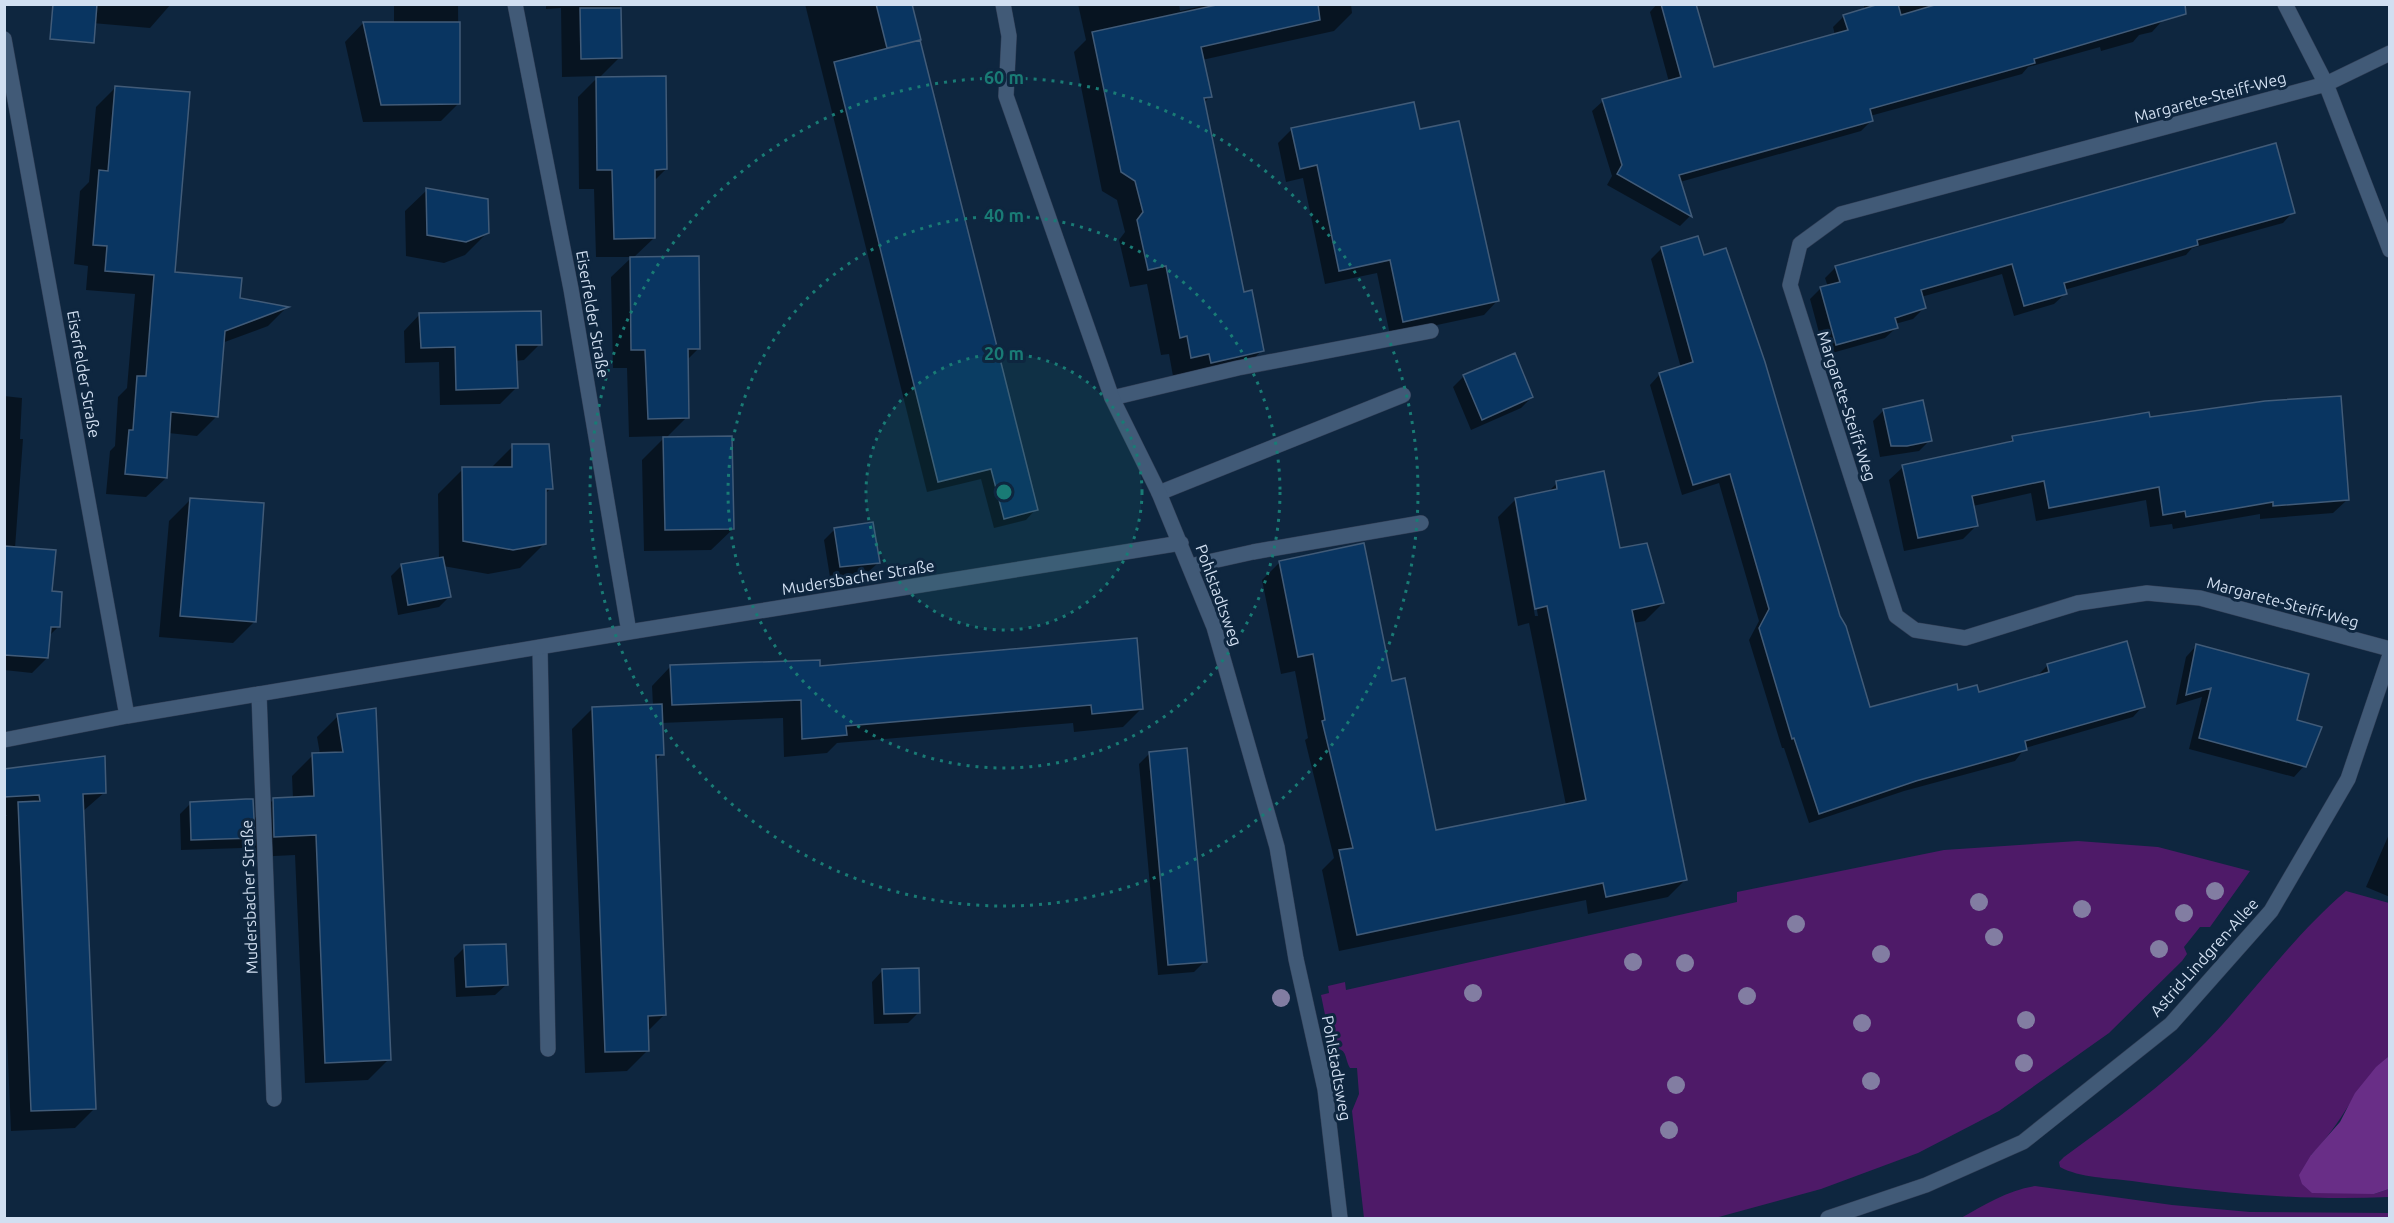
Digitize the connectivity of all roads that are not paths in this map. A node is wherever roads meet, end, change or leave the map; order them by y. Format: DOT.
graph roads {
  1 [pos="515,4"];
  2 [pos="1003,4"];
  3 [pos="2285,4"];
  4 [pos="4,39"];
  5 [pos="2390,53"];
  6 [pos="2326,84"];
  7 [pos="2390,250"];
  8 [pos="1431,331"];
  9 [pos="1403,395"];
  10 [pos="1112,398"];
  11 [pos="1159,493"];
  12 [pos="1421,523"];
  13 [pos="1181,543"];
  14 [pos="1190,566"];
  15 [pos="629,632"];
  16 [pos="540,648"];
  17 [pos="2390,649"];
  18 [pos="2390,655"];
  19 [pos="259,694"];
  20 [pos="128,716"];
  21 [pos="4,740"];
  22 [pos="548,1049"];
  23 [pos="274,1099"];
  24 [pos="1340,1218"];
  25 [pos="1828,1218"];
  1 -- 15 [label="street, Eiserfelder Straße"];
  2 -- 10 [label="street, Pohlstadtsweg"];
  3 -- 6 [label="street"];
  4 -- 20 [label="street, Eiserfelder Straße"];
  5 -- 6 [label="street, Margarete-Steiff-Weg"];
  6 -- 7 [label="street"];
  6 -- 17 [label="street, Margarete-Steiff-Weg"];
  8 -- 10 [label="street"];
  9 -- 11 [label="street"];
  10 -- 11 [label="street, Pohlstadtsweg"];
  11 -- 13 [label="street, Pohlstadtsweg"];
  12 -- 14 [label="street"];
  13 -- 14 [label="street, Pohlstadtsweg"];
  13 -- 15 [label="street, Mudersbacher Straße"];
  14 -- 24 [label="street, Pohlstadtsweg"];
  15 -- 16 [label="street, Mudersbacher Straße"];
  16 -- 19 [label="street, Mudersbacher Straße"];
  16 -- 22 [label="street"];
  18 -- 25 [label="street, Astrid-Lindgren-Allee"];
  19 -- 20 [label="street, Mudersbacher Straße"];
  19 -- 23 [label="street, Mudersbacher Straße"];
  20 -- 21 [label="street, Mudersbacher Straße"];
}
